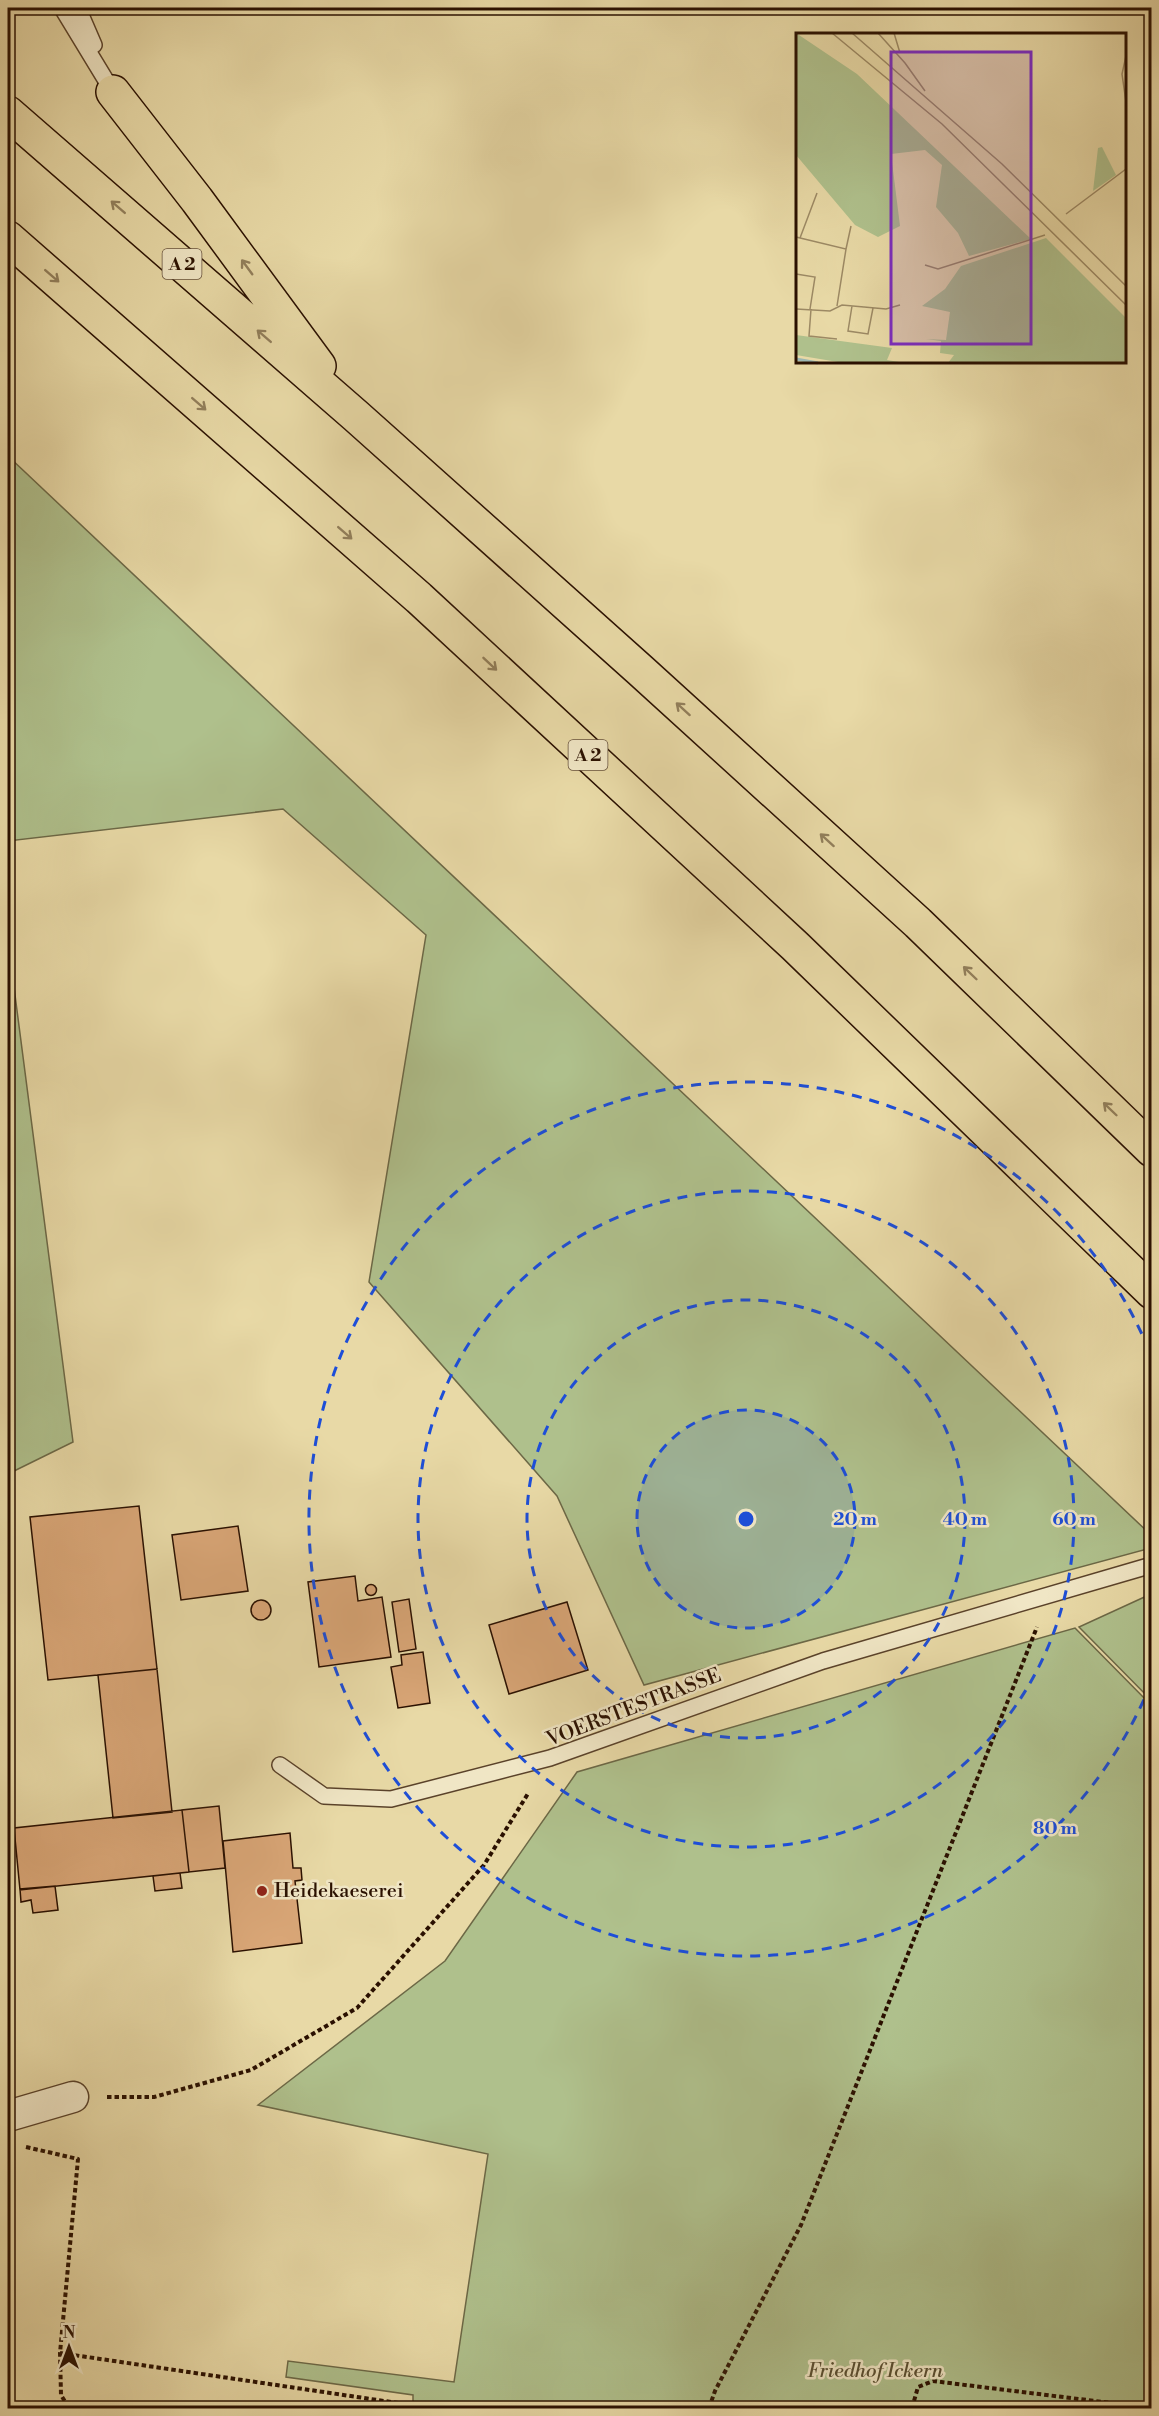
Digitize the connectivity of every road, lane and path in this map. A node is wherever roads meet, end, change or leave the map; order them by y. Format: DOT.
graph roads {
  1 [pos="62,8"];
  2 [pos="78,8"];
  3 [pos="113,92"];
  4 [pos="8,113"];
  5 [pos="8,238"];
  6 [pos="356,416"];
  7 [pos="1152,1150"];
  8 [pos="1152,1292"];
  9 [pos="1152,1565"];
  10 [pos="1050,1595"];
  11 [pos="550,1758"];
  12 [pos="280,1765"];
  13 [pos="73,2097"];
  14 [pos="8,2116"];
  15 [pos="18,2145"];
  16 [pos="60,2353"];
  17 [pos="69,2409"];
  18 [pos="422,2409"];
  19 [pos="709,2409"];
  20 [pos="912,2409"];
  21 [pos="1152,2409"];
  1 -- 3 [label="lane"];
  2 -- 3 [label="lane"];
  6 -- 3 [label="highway, one-way"];
  6 -- 4 [label="highway, A 2, one-way"];
  5 -- 8 [label="highway, A 2, one-way"];
  7 -- 6 [label="highway, A 2, one-way"];
  9 -- 10 [label="lane, VOERSTESTRASSE"];
  10 -- 11 [label="lane, VOERSTESTRASSE"];
  10 -- 19 [label="path"];
  11 -- 12 [label="lane"];
  11 -- 13 [label="path, VOERSTESTRASSE"];
  13 -- 14 [label="street"];
  15 -- 16 [label="path"];
  16 -- 17 [label="path"];
  16 -- 18 [label="path"];
  20 -- 21 [label="path"];
}
